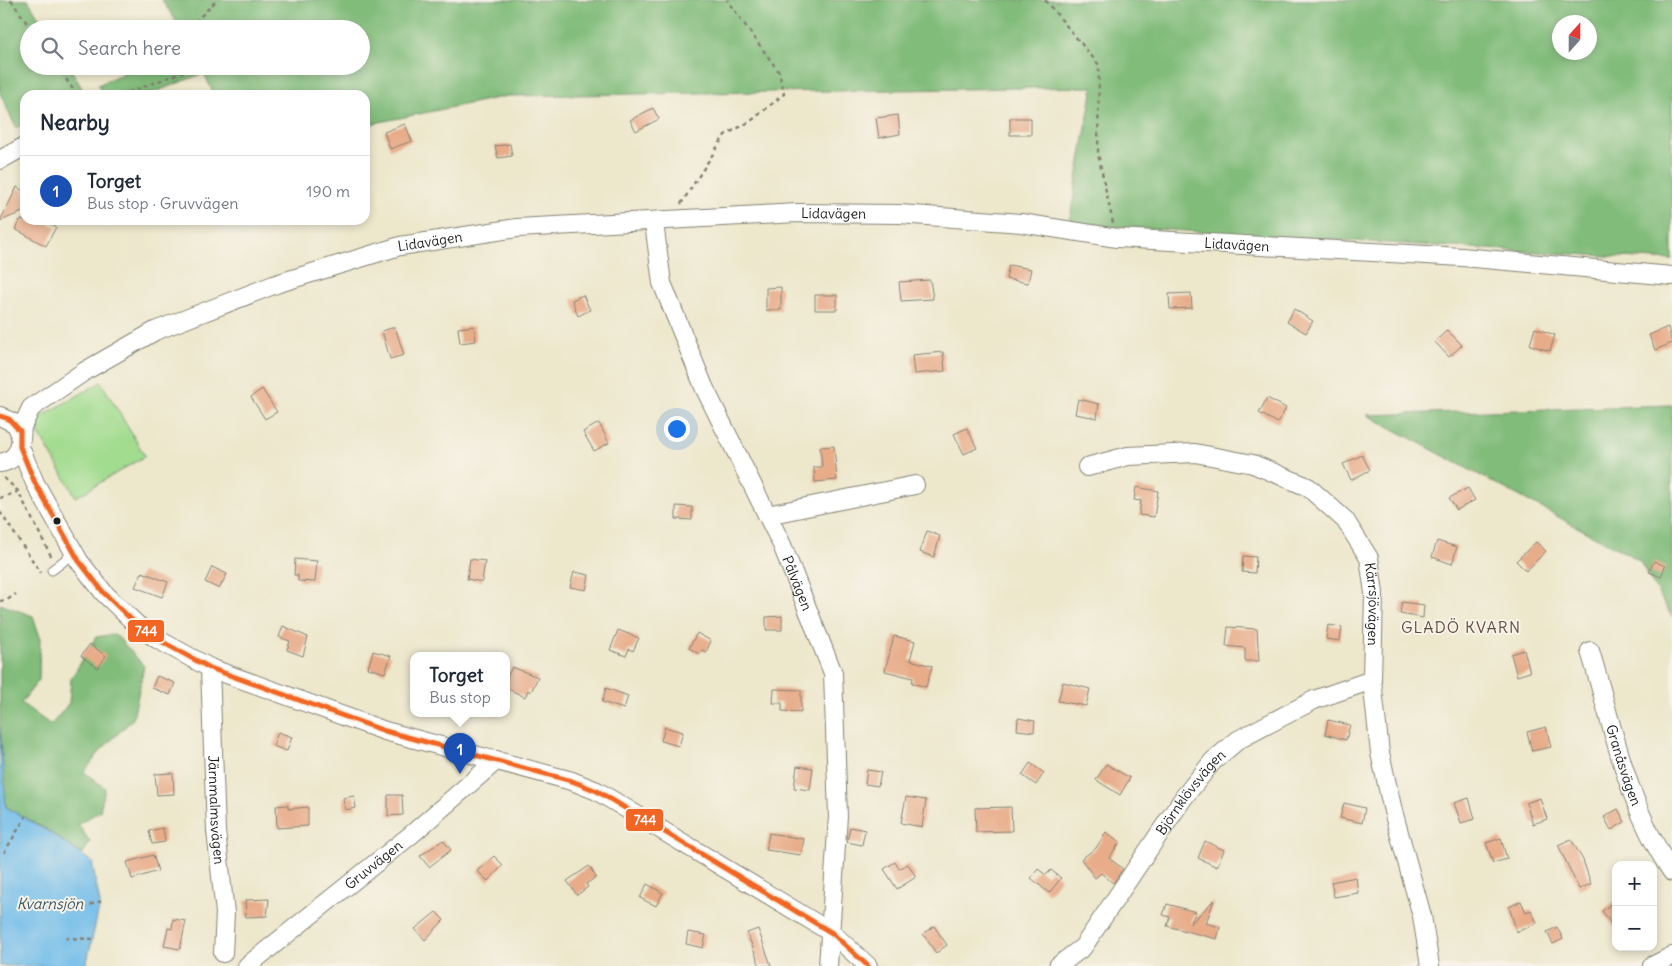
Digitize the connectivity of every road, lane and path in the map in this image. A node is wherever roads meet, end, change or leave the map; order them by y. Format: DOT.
graph roads {
  1 [pos="11,0"];
  2 [pos="217,0"];
  3 [pos="727,0"];
  4 [pos="1045,0"];
  5 [pos="25,20"];
  6 [pos="197,20"];
  7 [pos="63,75"];
  8 [pos="175,75"];
  9 [pos="74,90"];
  10 [pos="135,90"];
  11 [pos="20,149"];
  12 [pos="0,160"];
  13 [pos="678,221"];
  14 [pos="654,223"];
  15 [pos="1117,238"];
  16 [pos="1672,276"];
  17 [pos="31,408"];
  18 [pos="1,416"];
  19 [pos="21,443"];
  20 [pos="0,464"];
  21 [pos="1088,467"];
  22 [pos="0,476"];
  23 [pos="35,483"];
  24 [pos="915,485"];
  25 [pos="18,491"];
  26 [pos="0,498"];
  27 [pos="0,512"];
  28 [pos="767,515"];
  29 [pos="74,553"];
  30 [pos="55,568"];
  31 [pos="43,576"];
  32 [pos="16,594"];
  33 [pos="0,601"];
  34 [pos="1590,651"];
  35 [pos="210,668"];
  36 [pos="1372,680"];
  37 [pos="497,760"];
  38 [pos="26,816"];
  39 [pos="4,853"];
  40 [pos="1672,872"];
  41 [pos="101,901"];
  42 [pos="75,910"];
  43 [pos="832,933"];
  44 [pos="65,938"];
  45 [pos="93,938"];
  46 [pos="223,953"];
  47 [pos="1672,956"];
  48 [pos="247,966"];
  49 [pos="828,966"];
  50 [pos="868,966"];
  51 [pos="1058,966"];
  52 [pos="1430,966"];
  53 [pos="1652,966"];
  1 -- 5 [label="path"];
  2 -- 6 [label="path"];
  3 -- 13 [label="path"];
  4 -- 15 [label="path"];
  7 -- 9 [label="path"];
  8 -- 10 [label="path"];
  11 -- 12 [label="street"];
  13 -- 14 [label="street, Lidavägen"];
  13 -- 15 [label="street, Lidavägen"];
  14 -- 17 [label="street, Lidavägen"];
  14 -- 28 [label="street, Pålvägen"];
  15 -- 16 [label="street, Lidavägen"];
  17 -- 18 [label="street, Lidavägen"];
  17 -- 19 [label="street"];
  18 -- 19 [label="street"];
  19 -- 20 [label="street"];
  19 -- 23 [label="street"];
  20 -- 23 [label="street"];
  21 -- 36 [label="street, Kärrsjövägen"];
  22 -- 25 [label="path"];
  23 -- 29 [label="street"];
  24 -- 28 [label="street"];
  25 -- 26 [label="path"];
  25 -- 30 [label="path"];
  27 -- 31 [label="path"];
  28 -- 43 [label="street, Pålvägen"];
  29 -- 30 [label="lane"];
  29 -- 35 [label="street"];
  32 -- 33 [label="path"];
  34 -- 40 [label="street, Granåsvägen"];
  35 -- 37 [label="street"];
  35 -- 46 [label="street, Järnmalmsvägen"];
  36 -- 51 [label="street, Björnklövsvägen"];
  36 -- 52 [label="street, Kärrsjövägen"];
  37 -- 43 [label="street"];
  37 -- 48 [label="street, Gruvvägen"];
  38 -- 39 [label="path"];
  41 -- 42 [label="path"];
  43 -- 49 [label="street, Pålvägen"];
  43 -- 50 [label="street"];
  44 -- 45 [label="path"];
  47 -- 53 [label="street"];
}
